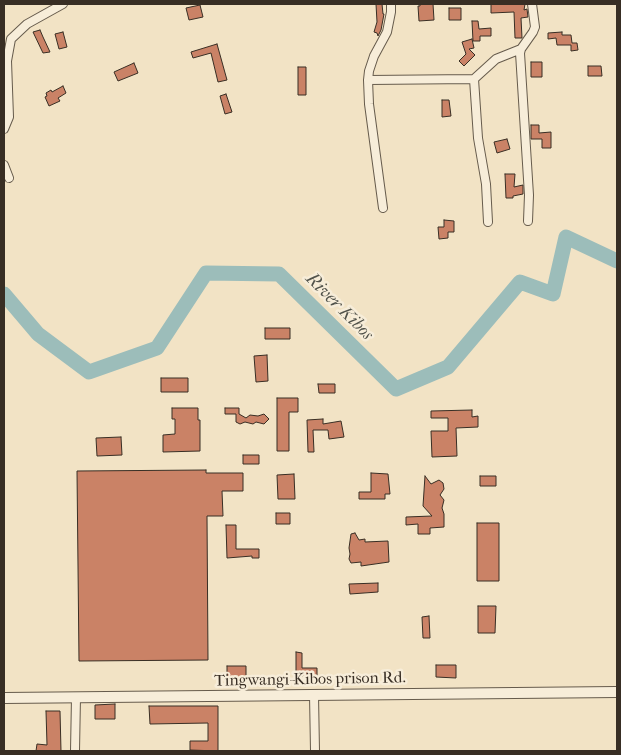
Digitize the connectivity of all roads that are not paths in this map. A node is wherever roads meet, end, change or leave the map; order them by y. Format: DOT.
graph roads {
  1 [pos="63,4"];
  2 [pos="390,4"];
  3 [pos="532,4"];
  4 [pos="4,33"];
  5 [pos="11,39"];
  6 [pos="521,49"];
  7 [pos="474,79"];
  8 [pos="368,80"];
  9 [pos="4,129"];
  10 [pos="4,165"];
  11 [pos="9,178"];
  12 [pos="383,208"];
  13 [pos="528,221"];
  14 [pos="488,222"];
  15 [pos="617,692"];
  16 [pos="314,695"];
  17 [pos="76,697"];
  18 [pos="4,698"];
  19 [pos="75,751"];
  20 [pos="315,751"];
  1 -- 5 [label="street"];
  2 -- 8 [label="street"];
  3 -- 6 [label="street"];
  4 -- 5 [label="street"];
  5 -- 9 [label="street"];
  6 -- 7 [label="street"];
  6 -- 13 [label="street"];
  7 -- 8 [label="street"];
  7 -- 14 [label="street"];
  8 -- 12 [label="street"];
  10 -- 11 [label="street"];
  15 -- 16 [label="street, Tingwangi-Kibos prison Rd."];
  16 -- 17 [label="street, Tingwangi-Kibos prison Rd."];
  16 -- 20 [label="street"];
  17 -- 18 [label="street, Tingwangi-Kibos prison Rd."];
  17 -- 19 [label="street"];
}
